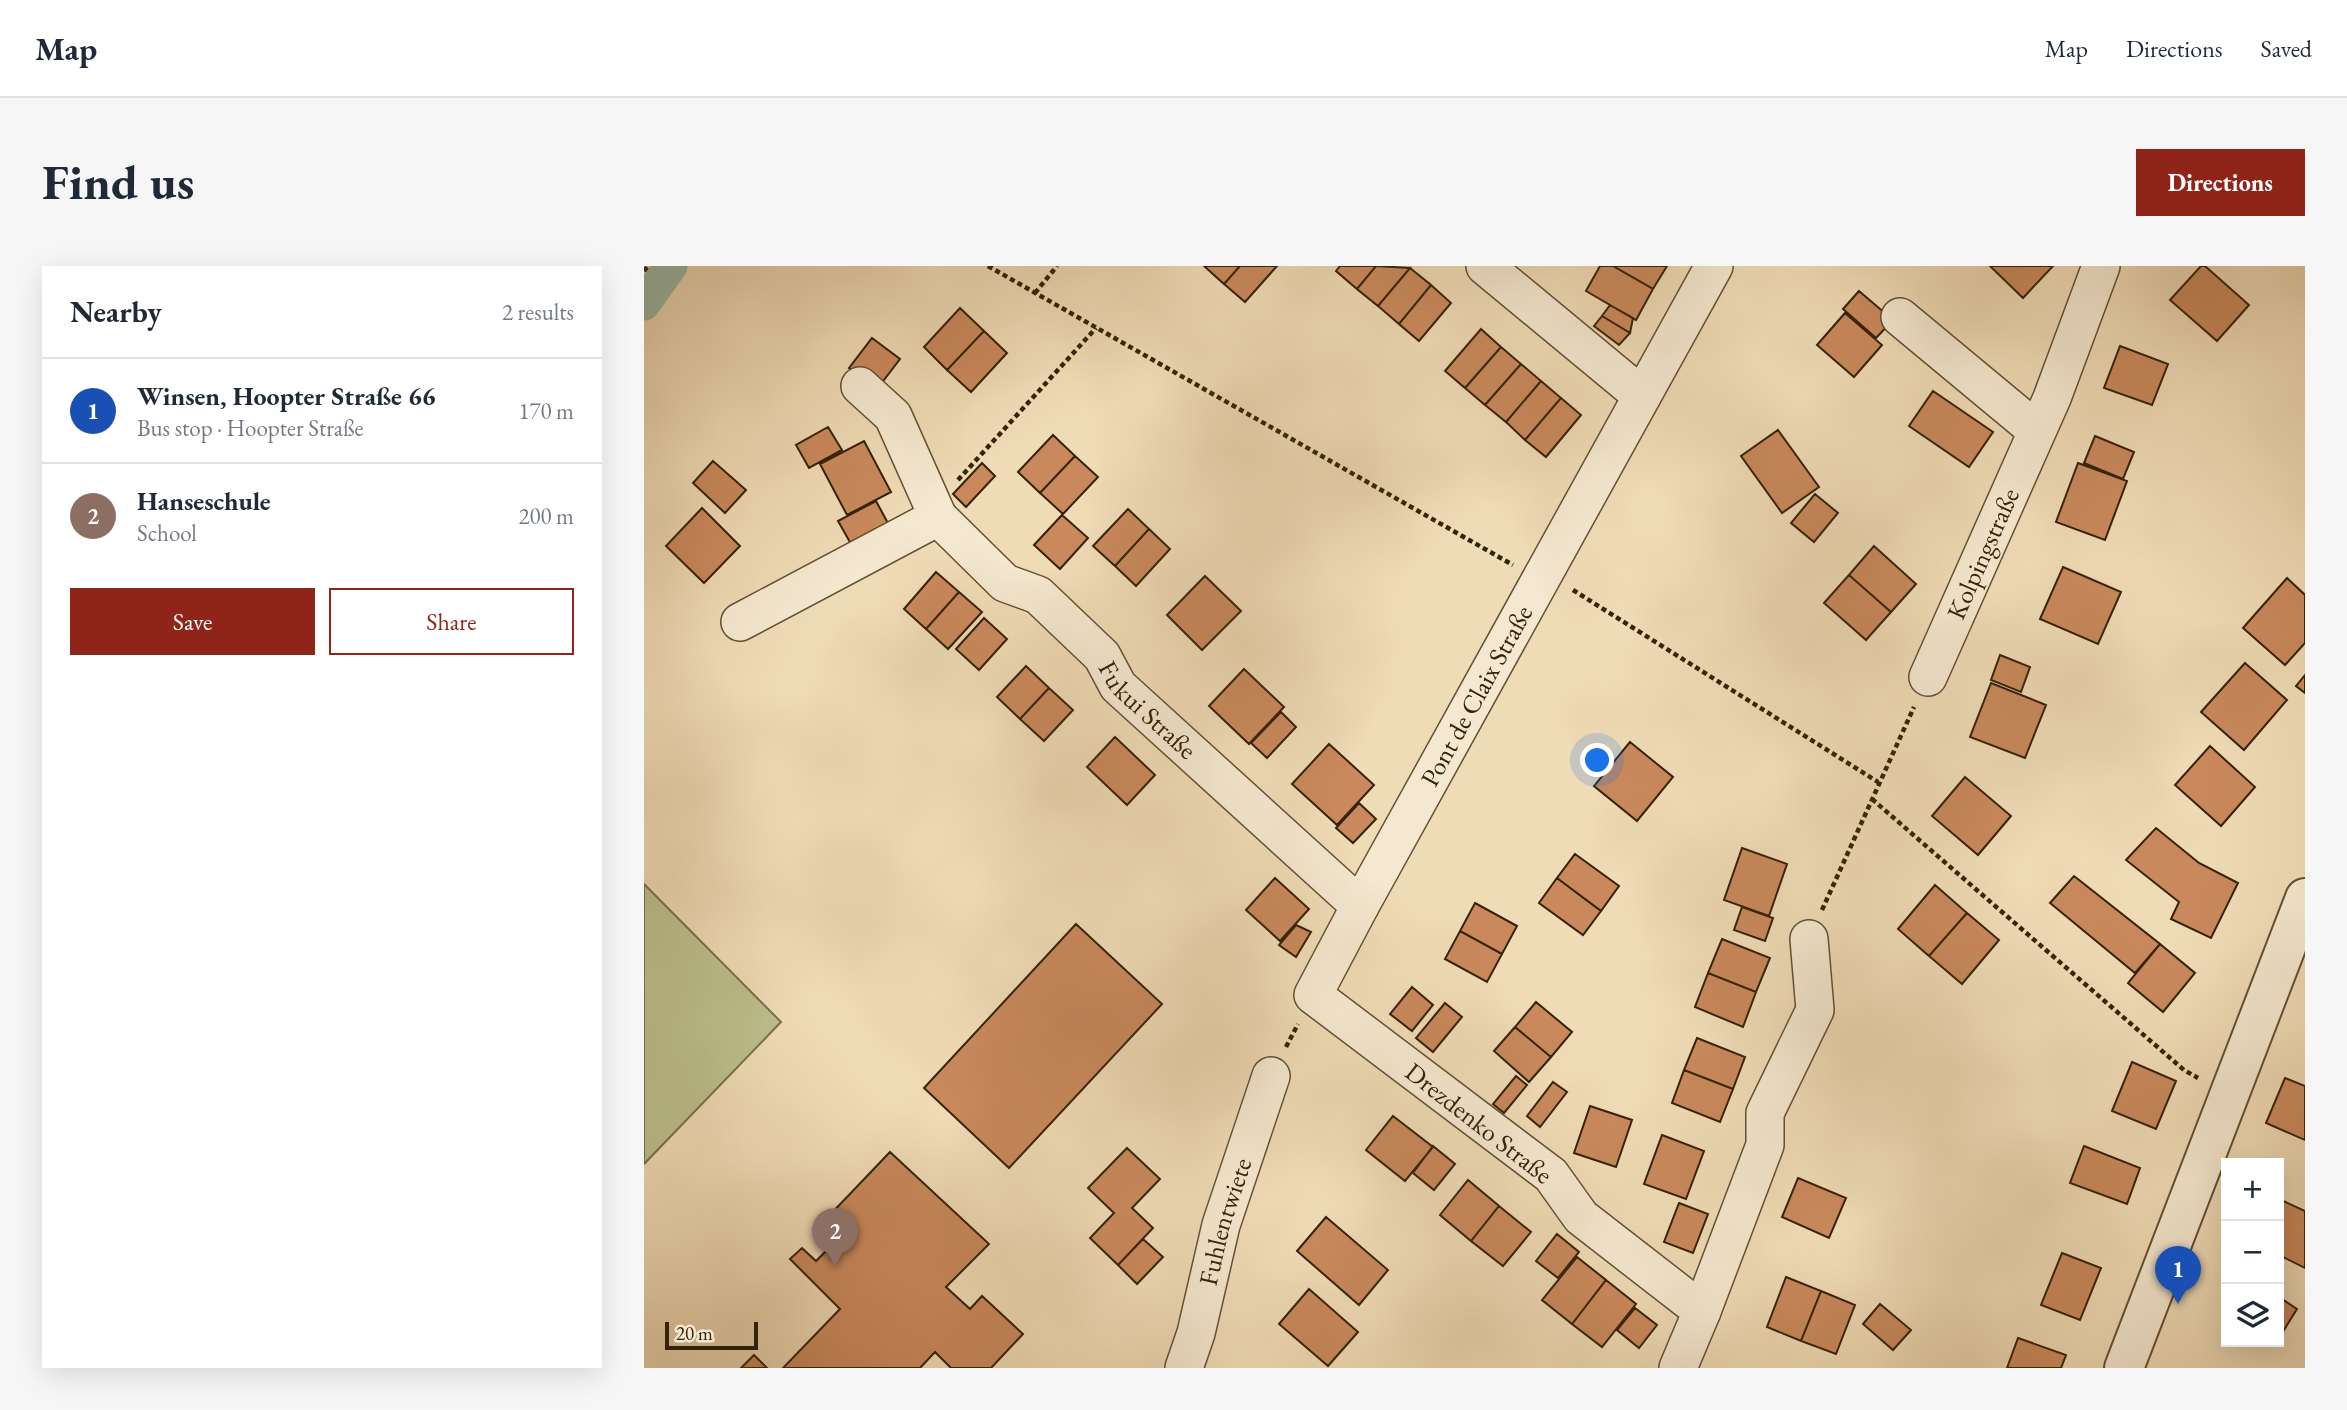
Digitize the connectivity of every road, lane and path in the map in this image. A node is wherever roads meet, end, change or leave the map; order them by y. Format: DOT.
graph roads {
  1 [pos="648,266"];
  2 [pos="988,266"];
  3 [pos="1057,266"];
  4 [pos="1485,266"];
  5 [pos="1714,266"];
  6 [pos="2101,266"];
  7 [pos="644,271"];
  8 [pos="1035,293"];
  9 [pos="1900,317"];
  10 [pos="1096,328"];
  11 [pos="860,386"];
  12 [pos="1642,396"];
  13 [pos="2036,430"];
  14 [pos="938,517"];
  15 [pos="1543,577"];
  16 [pos="740,622"];
  17 [pos="1928,677"];
  18 [pos="1878,782"];
  19 [pos="1871,799"];
  20 [pos="2305,898"];
  21 [pos="1360,906"];
  22 [pos="1809,939"];
  23 [pos="1313,995"];
  24 [pos="1271,1076"];
  25 [pos="2230,1095"];
  26 [pos="1702,1311"];
  27 [pos="1184,1368"];
  28 [pos="1678,1368"];
  29 [pos="2123,1368"];
  1 -- 7 [label="path"];
  2 -- 8 [label="path"];
  3 -- 8 [label="path"];
  4 -- 12 [label="street"];
  5 -- 12 [label="street, Pont de Claix Straße"];
  6 -- 13 [label="street, Kolpingstraße"];
  8 -- 10 [label="path"];
  9 -- 13 [label="street"];
  10 -- 14 [label="path"];
  10 -- 15 [label="path"];
  11 -- 14 [label="street, Fukui Straße"];
  12 -- 15 [label="street, Pont de Claix Straße"];
  13 -- 17 [label="street, Kolpingstraße"];
  14 -- 16 [label="street"];
  14 -- 21 [label="street, Fukui Straße"];
  15 -- 18 [label="path"];
  15 -- 21 [label="street, Pont de Claix Straße"];
  17 -- 18 [label="path"];
  18 -- 19 [label="path"];
  19 -- 22 [label="path"];
  19 -- 25 [label="path"];
  20 -- 25 [label="street"];
  21 -- 23 [label="street, Pont de Claix Straße"];
  22 -- 26 [label="street"];
  23 -- 24 [label="path"];
  23 -- 26 [label="street, Drezdenko Straße"];
  24 -- 27 [label="street, Fuhlentwiete"];
  25 -- 29 [label="street"];
  26 -- 28 [label="street"];
}
